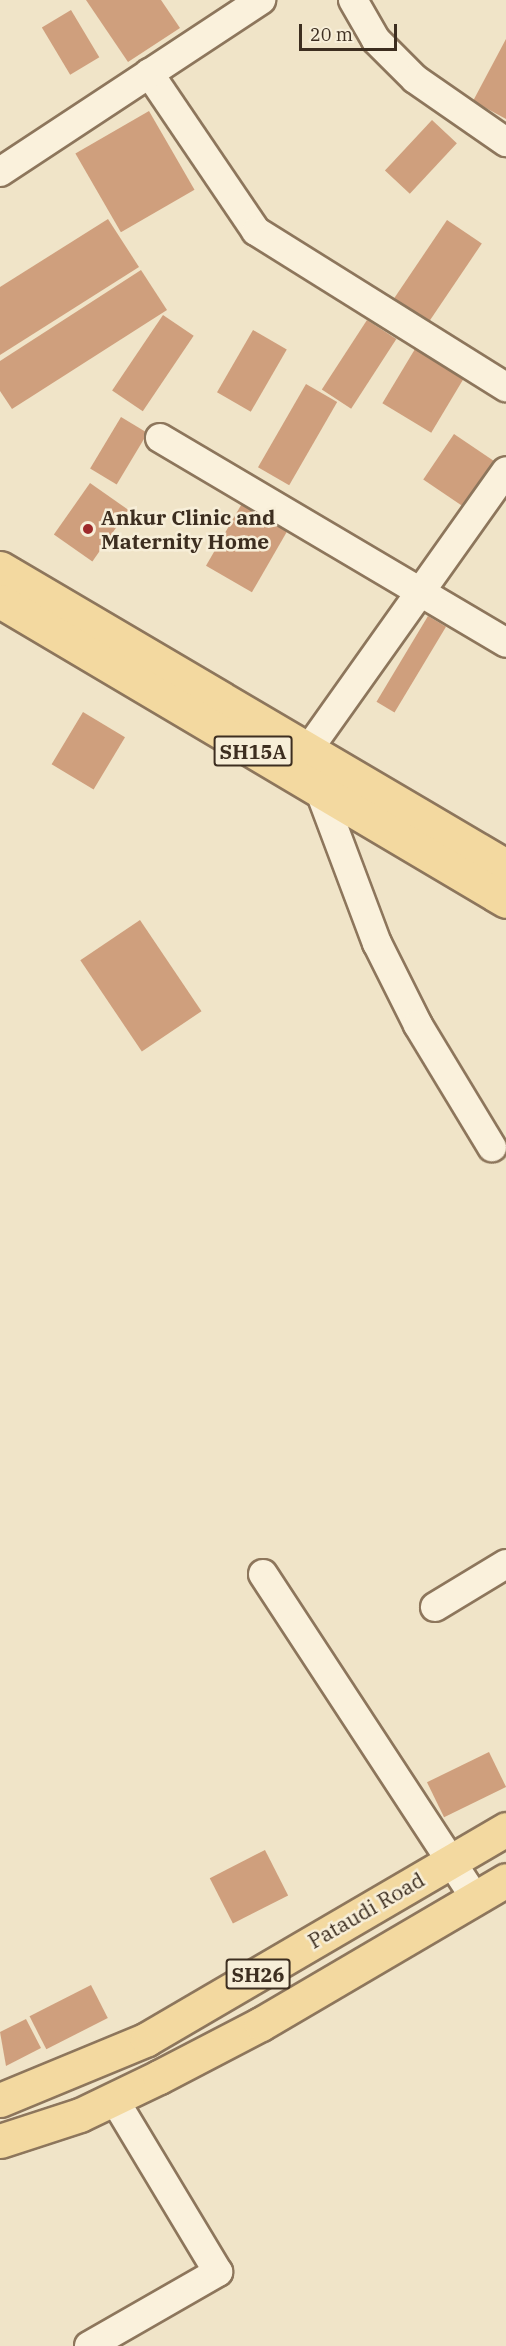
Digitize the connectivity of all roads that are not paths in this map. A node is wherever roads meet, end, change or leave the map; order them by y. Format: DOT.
graph roads {
  1 [pos="261,0"];
  2 [pos="353,0"];
  3 [pos="148,73"];
  4 [pos="506,142"];
  5 [pos="0,172"];
  6 [pos="506,387"];
  7 [pos="160,438"];
  8 [pos="506,471"];
  9 [pos="0,568"];
  10 [pos="417,589"];
  11 [pos="0,601"];
  12 [pos="506,643"];
  13 [pos="308,750"];
  14 [pos="319,789"];
  15 [pos="506,866"];
  16 [pos="506,902"];
  17 [pos="492,1147"];
  18 [pos="506,1564"];
  19 [pos="263,1574"];
  20 [pos="435,1607"];
  21 [pos="506,1830"];
  22 [pos="451,1861"];
  23 [pos="506,1880"];
  24 [pos="475,1898"];
  25 [pos="114,2099"];
  26 [pos="0,2100"];
  27 [pos="0,2141"];
  28 [pos="89,2346"];
  1 -- 3 [label="street"];
  2 -- 4 [label="street"];
  3 -- 5 [label="street"];
  3 -- 6 [label="street"];
  7 -- 10 [label="street"];
  8 -- 10 [label="street"];
  9 -- 13 [label="main road, SH15A"];
  10 -- 12 [label="street"];
  10 -- 13 [label="street"];
  11 -- 14 [label="main road, SH15A"];
  13 -- 15 [label="main road, SH15A"];
  14 -- 16 [label="main road, SH15A"];
  14 -- 17 [label="street"];
  18 -- 20 [label="street"];
  19 -- 22 [label="street"];
  21 -- 22 [label="main road, Pataudi Road / SH26"];
  22 -- 24 [label="street"];
  22 -- 26 [label="main road, Pataudi Road / SH26"];
  23 -- 24 [label="main road, SH26"];
  24 -- 25 [label="main road, SH26"];
  25 -- 27 [label="main road, SH26"];
  25 -- 28 [label="street"];
}
